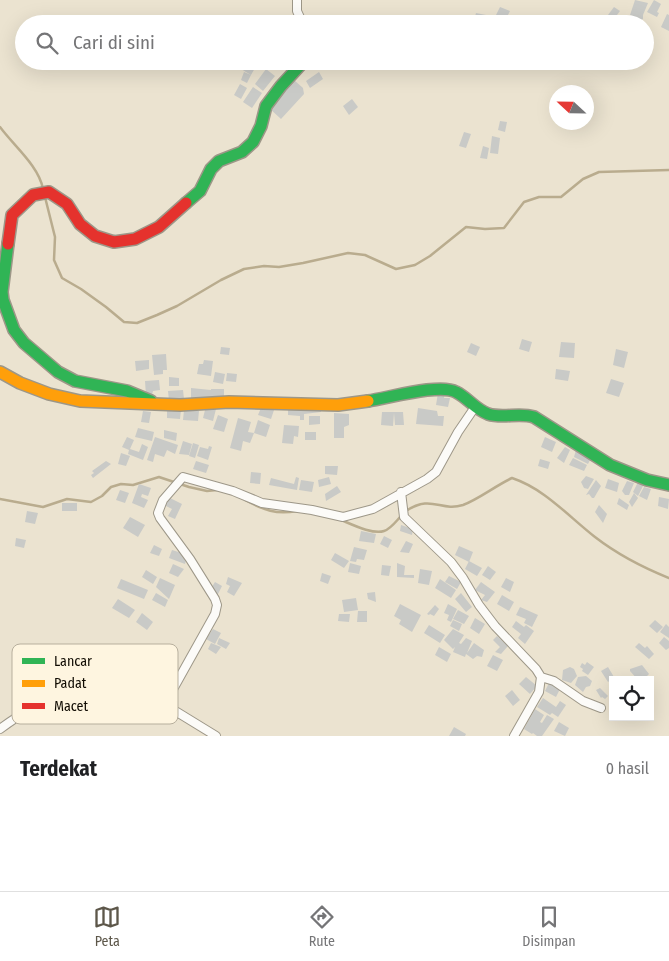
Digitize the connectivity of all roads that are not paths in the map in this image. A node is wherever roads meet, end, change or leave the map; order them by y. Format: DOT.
graph roads {
  1 [pos="297,0"];
  2 [pos="299,15"];
  3 [pos="296,70"];
  4 [pos="2,374"];
  5 [pos="159,404"];
  6 [pos="475,407"];
  7 [pos="669,485"];
  8 [pos="401,492"];
  9 [pos="541,677"];
  10 [pos="178,680"];
  11 [pos="601,708"];
  12 [pos="178,713"];
  13 [pos="12,720"];
  14 [pos="0,729"];
  15 [pos="216,736"];
  16 [pos="514,736"];
  1 -- 2 [label="street"];
  3 -- 5 [label="street"];
  4 -- 5 [label="street"];
  5 -- 6 [label="street"];
  6 -- 7 [label="street"];
  6 -- 8 [label="street"];
  8 -- 9 [label="street"];
  8 -- 10 [label="street"];
  9 -- 11 [label="street"];
  9 -- 16 [label="street"];
  12 -- 15 [label="street"];
  13 -- 14 [label="street"];
}
